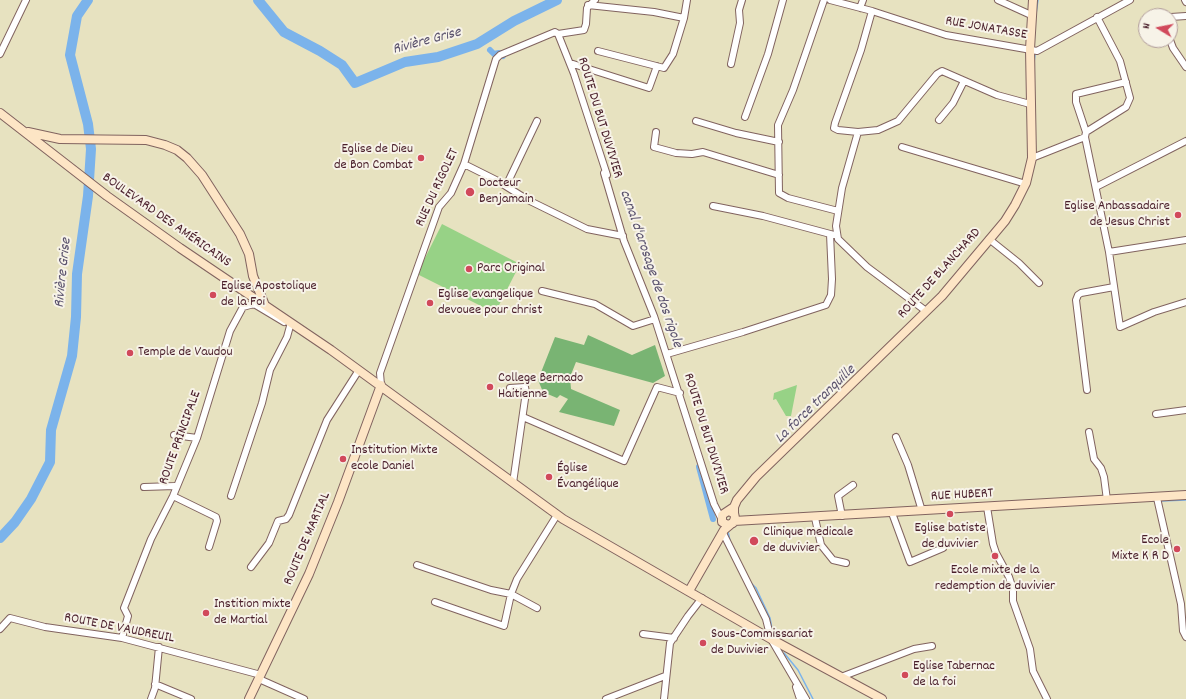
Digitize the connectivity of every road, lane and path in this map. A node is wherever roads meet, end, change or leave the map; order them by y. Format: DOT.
graph roads {
  1 [pos="26,0"];
  2 [pos="595,0"];
  3 [pos="687,0"];
  4 [pos="742,0"];
  5 [pos="783,0"];
  6 [pos="824,0"];
  7 [pos="830,0"];
  8 [pos="863,0"];
  9 [pos="998,0"];
  10 [pos="1033,0"];
  11 [pos="1130,0"];
  12 [pos="588,5"];
  13 [pos="860,8"];
  14 [pos="872,11"];
  15 [pos="1031,15"];
  16 [pos="1097,17"];
  17 [pos="684,18"];
  18 [pos="555,33"];
  19 [pos="1173,48"];
  20 [pos="1030,49"];
  21 [pos="598,51"];
  22 [pos="0,54"];
  23 [pos="570,64"];
  24 [pos="731,64"];
  25 [pos="657,66"];
  26 [pos="1186,67"];
  27 [pos="964,81"];
  28 [pos="1126,82"];
  29 [pos="1030,104"];
  30 [pos="0,113"];
  31 [pos="745,117"];
  32 [pos="939,120"];
  33 [pos="537,121"];
  34 [pos="696,121"];
  35 [pos="20,128"];
  36 [pos="656,132"];
  37 [pos="858,132"];
  38 [pos="1085,134"];
  39 [pos="1186,141"];
  40 [pos="779,142"];
  41 [pos="902,147"];
  42 [pos="1032,158"];
  43 [pos="464,164"];
  44 [pos="779,175"];
  45 [pos="1026,184"];
  46 [pos="506,186"];
  47 [pos="1096,187"];
  48 [pos="713,206"];
  49 [pos="838,211"];
  50 [pos="830,234"];
  51 [pos="623,236"];
  52 [pos="837,236"];
  53 [pos="989,239"];
  54 [pos="1186,240"];
  55 [pos="1109,252"];
  56 [pos="1039,283"];
  57 [pos="1114,286"];
  58 [pos="542,291"];
  59 [pos="1186,302"];
  60 [pos="264,304"];
  61 [pos="926,311"];
  62 [pos="655,319"];
  63 [pos="290,326"];
  64 [pos="303,330"];
  65 [pos="667,354"];
  66 [pos="359,370"];
  67 [pos="381,385"];
  68 [pos="510,388"];
  69 [pos="1087,390"];
  70 [pos="680,393"];
  71 [pos="1186,410"];
  72 [pos="1156,414"];
  73 [pos="523,417"];
  74 [pos="1089,432"];
  75 [pos="174,435"];
  76 [pos="896,437"];
  77 [pos="197,438"];
  78 [pos="513,483"];
  79 [pos="853,485"];
  80 [pos="175,486"];
  81 [pos="144,487"];
  82 [pos="1186,495"];
  83 [pos="173,496"];
  84 [pos="231,496"];
  85 [pos="1157,498"];
  86 [pos="1107,500"];
  87 [pos="987,507"];
  88 [pos="922,511"];
  89 [pos="892,513"];
  90 [pos="557,515"];
  91 [pos="842,516"];
  92 [pos="730,518"];
  93 [pos="815,518"];
  94 [pos="209,547"];
  95 [pos="943,548"];
  96 [pos="846,563"];
  97 [pos="417,565"];
  98 [pos="251,567"];
  99 [pos="689,591"];
  100 [pos="511,594"];
  101 [pos="702,598"];
  102 [pos="435,602"];
  103 [pos="537,608"];
  104 [pos="0,629"];
  105 [pos="642,634"];
  106 [pos="1186,637"];
  107 [pos="122,638"];
  108 [pos="674,638"];
  109 [pos="771,639"];
  110 [pos="932,646"];
  111 [pos="159,647"];
  112 [pos="665,676"];
  113 [pos="260,677"];
  114 [pos="841,677"];
  115 [pos="794,678"];
  116 [pos="155,684"];
  117 [pos="151,699"];
  118 [pos="191,699"];
  119 [pos="249,699"];
  120 [pos="304,699"];
  121 [pos="606,699"];
  122 [pos="664,699"];
  123 [pos="800,699"];
  124 [pos="806,699"];
  125 [pos="882,699"];
  126 [pos="1048,699"];
  1 -- 22 [label="street"];
  2 -- 12 [label="street"];
  3 -- 17 [label="street"];
  4 -- 24 [label="street"];
  5 -- 31 [label="street"];
  6 -- 40 [label="street"];
  7 -- 13 [label="street, RUE JONATASSE"];
  8 -- 13 [label="street"];
  9 -- 15 [label="street"];
  10 -- 15 [label="street, ROUTE DE BLANCHARD"];
  11 -- 16 [label="street, RUE JONATASSE"];
  12 -- 17 [label="street"];
  12 -- 18 [label="street, RUE DU RIGOLET"];
  13 -- 14 [label="street, RUE JONATASSE"];
  14 -- 20 [label="street, RUE JONATASSE"];
  14 -- 37 [label="street"];
  15 -- 20 [label="street, ROUTE DE BLANCHARD"];
  16 -- 20 [label="street, RUE JONATASSE"];
  16 -- 28 [label="street"];
  17 -- 25 [label="street"];
  18 -- 23 [label="street, ROUTE DU BUT DUVIVIER"];
  18 -- 43 [label="street, RUE DU RIGOLET"];
  19 -- 26 [label="street"];
  20 -- 29 [label="street, ROUTE DE BLANCHARD"];
  21 -- 25 [label="street"];
  23 -- 25 [label="street"];
  23 -- 51 [label="street, ROUTE DU BUT DUVIVIER"];
  27 -- 29 [label="street"];
  27 -- 32 [label="street"];
  27 -- 37 [label="street"];
  28 -- 38 [label="street"];
  28 -- 38 [label="street"];
  29 -- 42 [label="street, ROUTE DE BLANCHARD"];
  30 -- 35 [label="street, BOULEVARD DES AMÉRICAINS"];
  33 -- 46 [label="street"];
  34 -- 40 [label="street"];
  35 -- 60 [label="street, BOULEVARD DES AMÉRICAINS"];
  35 -- 60 [label="street"];
  36 -- 44 [label="street"];
  37 -- 49 [label="street"];
  38 -- 42 [label="street"];
  38 -- 47 [label="street"];
  39 -- 47 [label="street"];
  40 -- 44 [label="street"];
  41 -- 45 [label="street"];
  42 -- 45 [label="street, ROUTE DE BLANCHARD"];
  43 -- 46 [label="street"];
  43 -- 67 [label="street, RUE DU RIGOLET"];
  44 -- 49 [label="street"];
  45 -- 53 [label="street, ROUTE DE BLANCHARD"];
  46 -- 51 [label="street"];
  47 -- 55 [label="street"];
  48 -- 50 [label="street"];
  49 -- 52 [label="street"];
  50 -- 52 [label="street"];
  50 -- 65 [label="street"];
  51 -- 62 [label="street, ROUTE DU BUT DUVIVIER"];
  52 -- 61 [label="street"];
  53 -- 56 [label="street"];
  53 -- 61 [label="street, ROUTE DE BLANCHARD"];
  54 -- 55 [label="street"];
  55 -- 57 [label="street"];
  57 -- 59 [label="street"];
  57 -- 69 [label="street"];
  58 -- 62 [label="street"];
  60 -- 64 [label="street, BOULEVARD DES AMÉRICAINS"];
  61 -- 92 [label="street, ROUTE DE BLANCHARD"];
  62 -- 65 [label="street, ROUTE DU BUT DUVIVIER"];
  63 -- 64 [label="street, ROUTE PRINCIPALE"];
  63 -- 77 [label="street, ROUTE PRINCIPALE"];
  63 -- 84 [label="street"];
  64 -- 66 [label="street, BOULEVARD DES AMÉRICAINS"];
  65 -- 70 [label="street, ROUTE DU BUT DUVIVIER"];
  66 -- 67 [label="street, BOULEVARD DES AMÉRICAINS"];
  66 -- 98 [label="street"];
  67 -- 78 [label="street, BOULEVARD DES AMÉRICAINS"];
  67 -- 113 [label="street, ROUTE DE MARTIAL"];
  68 -- 73 [label="street"];
  70 -- 73 [label="street"];
  70 -- 92 [label="street, ROUTE DU BUT DUVIVIER"];
  71 -- 72 [label="street"];
  73 -- 78 [label="street"];
  74 -- 86 [label="street"];
  75 -- 77 [label="street"];
  76 -- 88 [label="street"];
  77 -- 80 [label="street, ROUTE PRINCIPALE"];
  78 -- 90 [label="street, BOULEVARD DES AMÉRICAINS"];
  79 -- 91 [label="street"];
  80 -- 81 [label="street"];
  80 -- 83 [label="street, ROUTE PRINCIPALE"];
  82 -- 85 [label="street, RUE HUBERT"];
  83 -- 94 [label="street"];
  83 -- 107 [label="street, ROUTE PRINCIPALE"];
  85 -- 86 [label="street, RUE HUBERT"];
  85 -- 106 [label="street"];
  86 -- 87 [label="street, RUE HUBERT"];
  87 -- 88 [label="street, RUE HUBERT"];
  87 -- 126 [label="street"];
  88 -- 89 [label="street, RUE HUBERT"];
  89 -- 91 [label="street, RUE HUBERT"];
  89 -- 95 [label="street"];
  90 -- 99 [label="street, BOULEVARD DES AMÉRICAINS"];
  90 -- 100 [label="street"];
  91 -- 93 [label="street, RUE HUBERT"];
  92 -- 93 [label="street, RUE HUBERT"];
  92 -- 99 [label="street, ROUTE DE BLANCHARD"];
  92 -- 109 [label="street, ROUTE DU BUT DUVIVIER"];
  93 -- 96 [label="street"];
  97 -- 100 [label="street"];
  99 -- 101 [label="street, BOULEVARD DES AMÉRICAINS"];
  100 -- 102 [label="street"];
  100 -- 103 [label="street"];
  101 -- 108 [label="street"];
  101 -- 109 [label="street, BOULEVARD DES AMÉRICAINS"];
  104 -- 107 [label="street, ROUTE DE VAUDREUIL"];
  105 -- 108 [label="street"];
  107 -- 111 [label="street, ROUTE DE VAUDREUIL"];
  108 -- 112 [label="street"];
  109 -- 114 [label="street, BOULEVARD DES AMÉRICAINS"];
  109 -- 115 [label="street, ROUTE DU BUT DUVIVIER"];
  110 -- 114 [label="street"];
  111 -- 113 [label="street, ROUTE DE VAUDREUIL"];
  111 -- 116 [label="street"];
  112 -- 121 [label="street"];
  112 -- 122 [label="street"];
  113 -- 119 [label="street, ROUTE DE MARTIAL"];
  113 -- 120 [label="street, ROUTE DE VAUDREUIL"];
  114 -- 125 [label="street, BOULEVARD DES AMÉRICAINS"];
  115 -- 123 [label="street"];
  115 -- 124 [label="street"];
  116 -- 117 [label="street"];
  116 -- 118 [label="street"];
}
